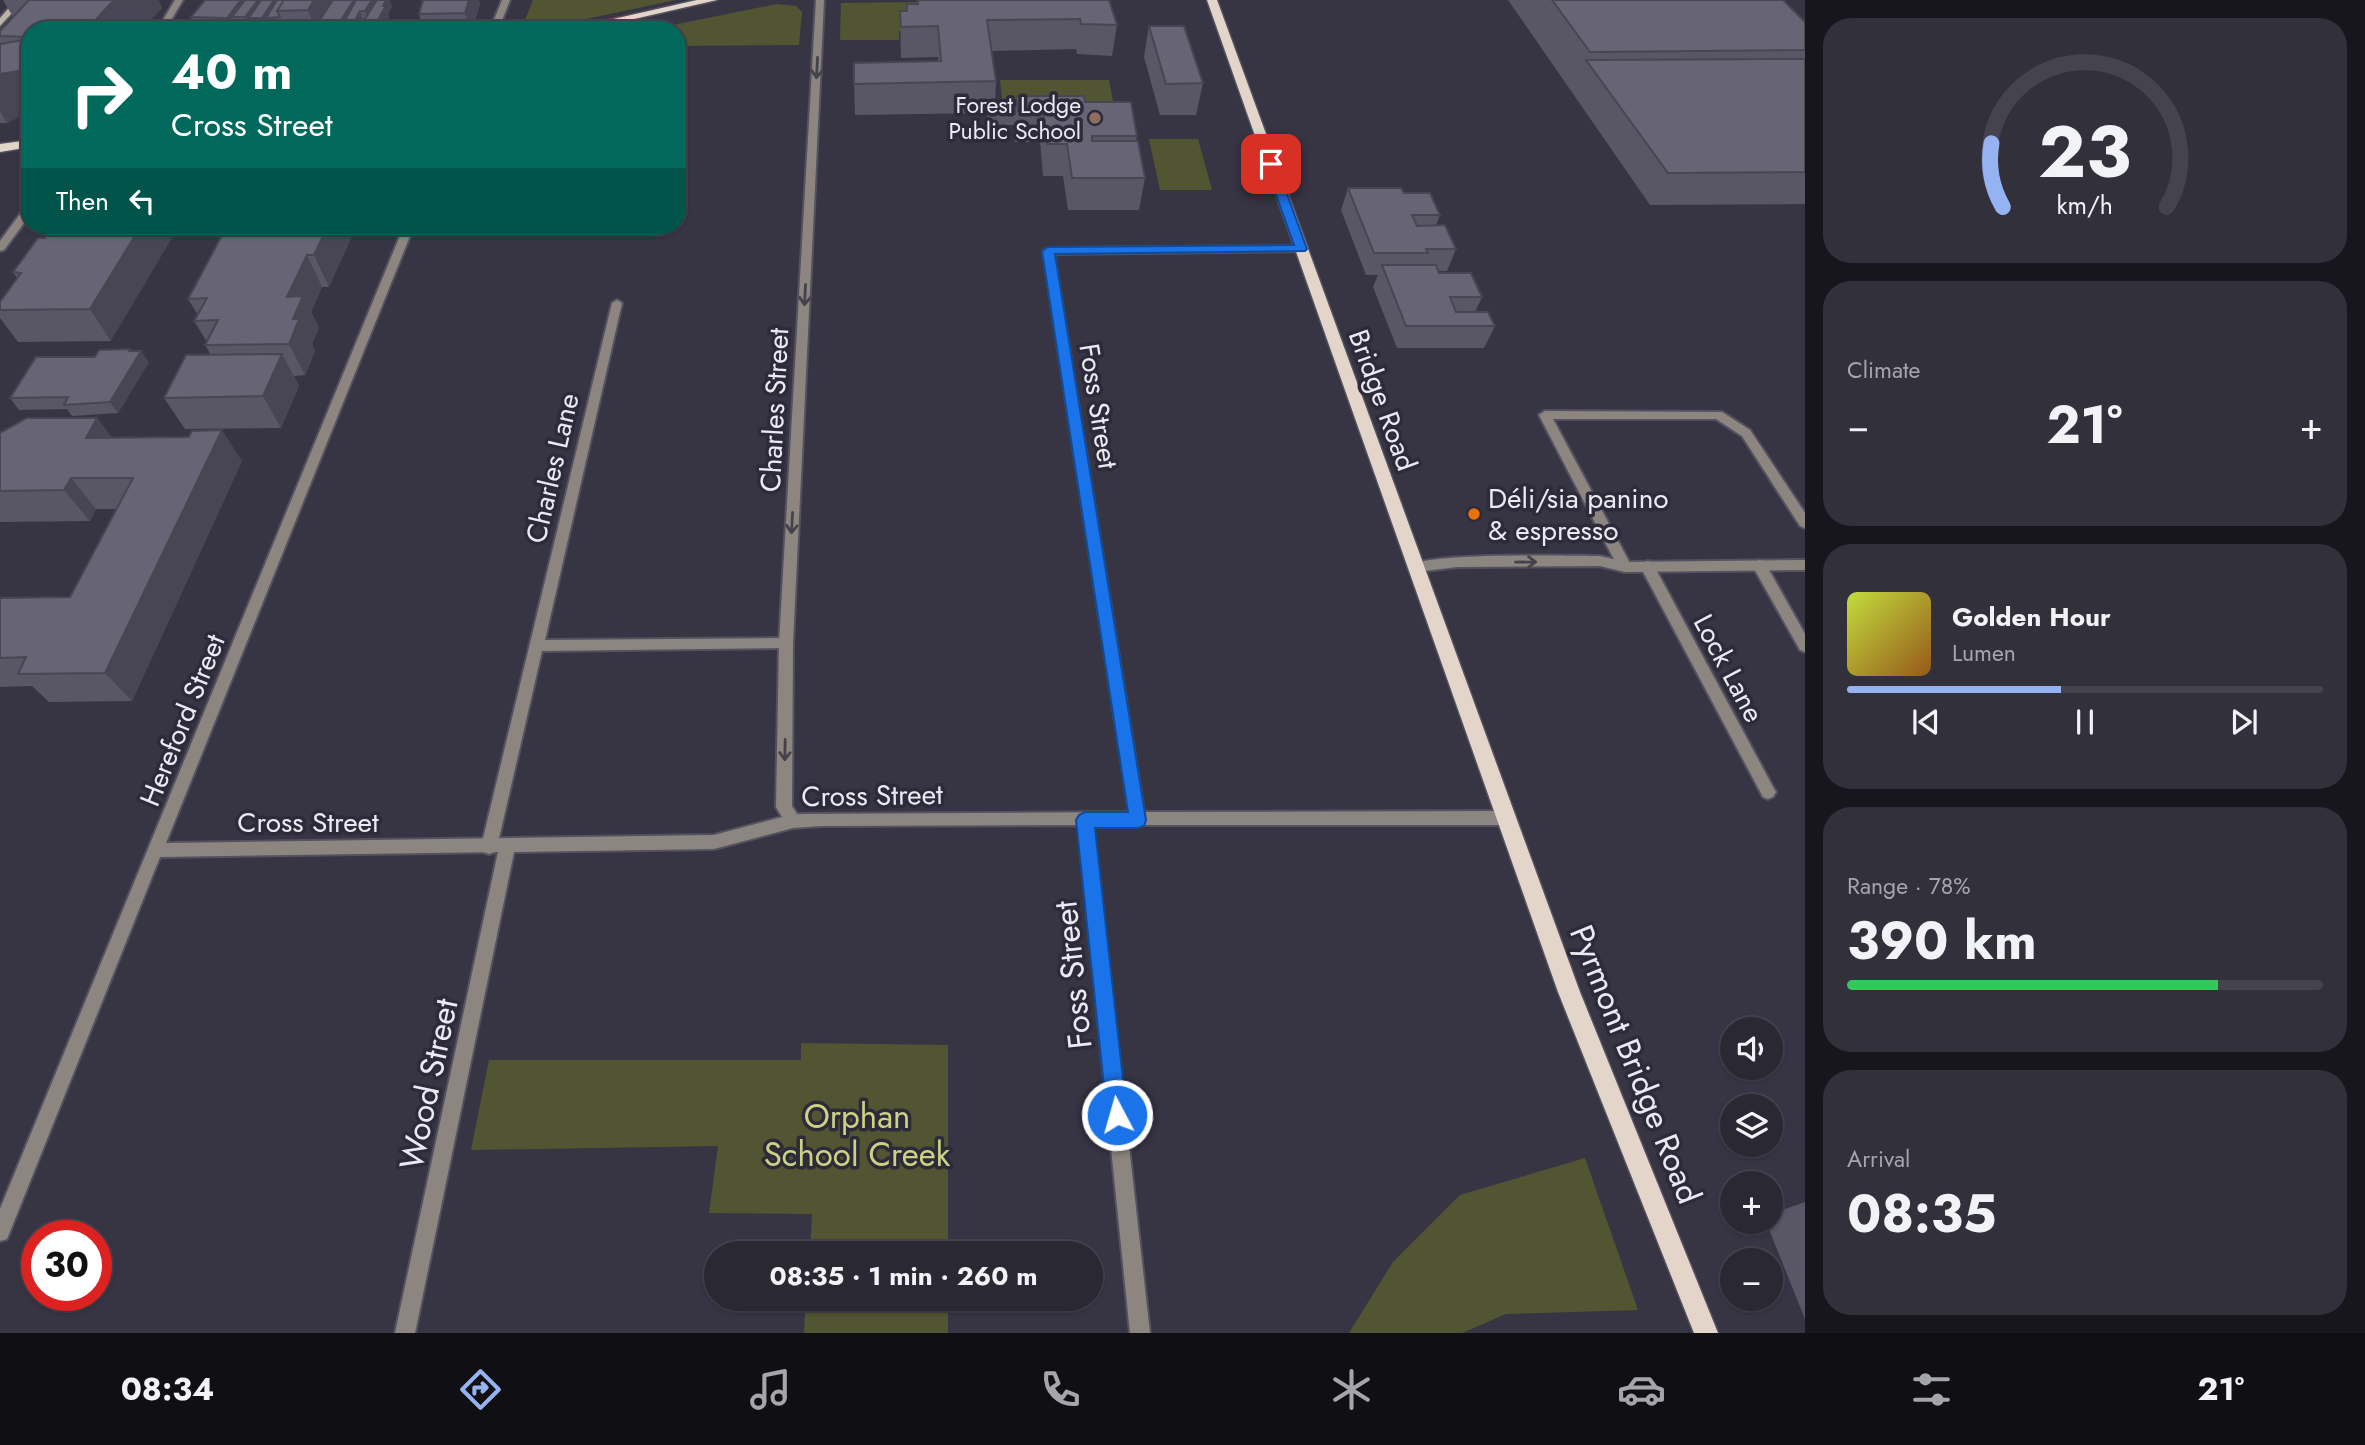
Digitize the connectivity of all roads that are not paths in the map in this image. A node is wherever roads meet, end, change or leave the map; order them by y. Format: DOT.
graph roads {
  1 [pos="20,0"];
  2 [pos="179,0"];
  3 [pos="506,0"];
  4 [pos="712,0"];
  5 [pos="820,0"];
  6 [pos="1212,0"];
  7 [pos="166,21"];
  8 [pos="498,21"];
  9 [pos="613,21"];
  10 [pos="0,23"];
  11 [pos="21,144"];
  12 [pos="0,148"];
  13 [pos="21,220"];
  14 [pos="405,235"];
  15 [pos="0,248"];
  16 [pos="1301,249"];
  17 [pos="617,303"];
  18 [pos="1805,523"];
  19 [pos="1759,565"];
  20 [pos="1805,565"];
  21 [pos="1415,566"];
  22 [pos="1647,566"];
  23 [pos="1625,567"];
  24 [pos="786,643"];
  25 [pos="535,646"];
  26 [pos="1805,646"];
  27 [pos="1768,792"];
  28 [pos="1506,818"];
  29 [pos="1085,820"];
  30 [pos="1138,820"];
  31 [pos="793,821"];
  32 [pos="498,847"];
  33 [pos="157,850"];
  34 [pos="0,1232"];
  35 [pos="405,1333"];
  36 [pos="1140,1333"];
  37 [pos="1706,1333"];
  1 -- 10 [label="street"];
  2 -- 7 [label="street"];
  3 -- 8 [label="street"];
  4 -- 9 [label="main road"];
  5 -- 24 [label="street, Charles Street, one-way"];
  6 -- 16 [label="main road, Bridge Road"];
  11 -- 12 [label="main road"];
  13 -- 15 [label="street"];
  14 -- 33 [label="street, Hereford Street"];
  16 -- 21 [label="main road, Bridge Road"];
  16 -- 30 [label="street, Foss Street"];
  17 -- 25 [label="street, Charles Lane"];
  18 -- 23 [label="street"];
  19 -- 20 [label="street"];
  19 -- 22 [label="street"];
  19 -- 26 [label="street"];
  21 -- 23 [label="street, one-way"];
  21 -- 28 [label="main road, Bridge Road"];
  22 -- 23 [label="street"];
  22 -- 27 [label="street, Lock Lane"];
  24 -- 25 [label="street"];
  24 -- 31 [label="street, Charles Street, one-way"];
  25 -- 32 [label="street, Charles Lane"];
  28 -- 30 [label="street, Cross Street"];
  28 -- 37 [label="main road, Pyrmont Bridge Road"];
  29 -- 30 [label="street, Cross Street"];
  29 -- 31 [label="street, Cross Street"];
  29 -- 36 [label="street, Foss Street"];
  31 -- 32 [label="street, Cross Street"];
  32 -- 33 [label="street, Cross Street"];
  32 -- 35 [label="street, Wood Street"];
  33 -- 34 [label="street, Hereford Street"];
}
